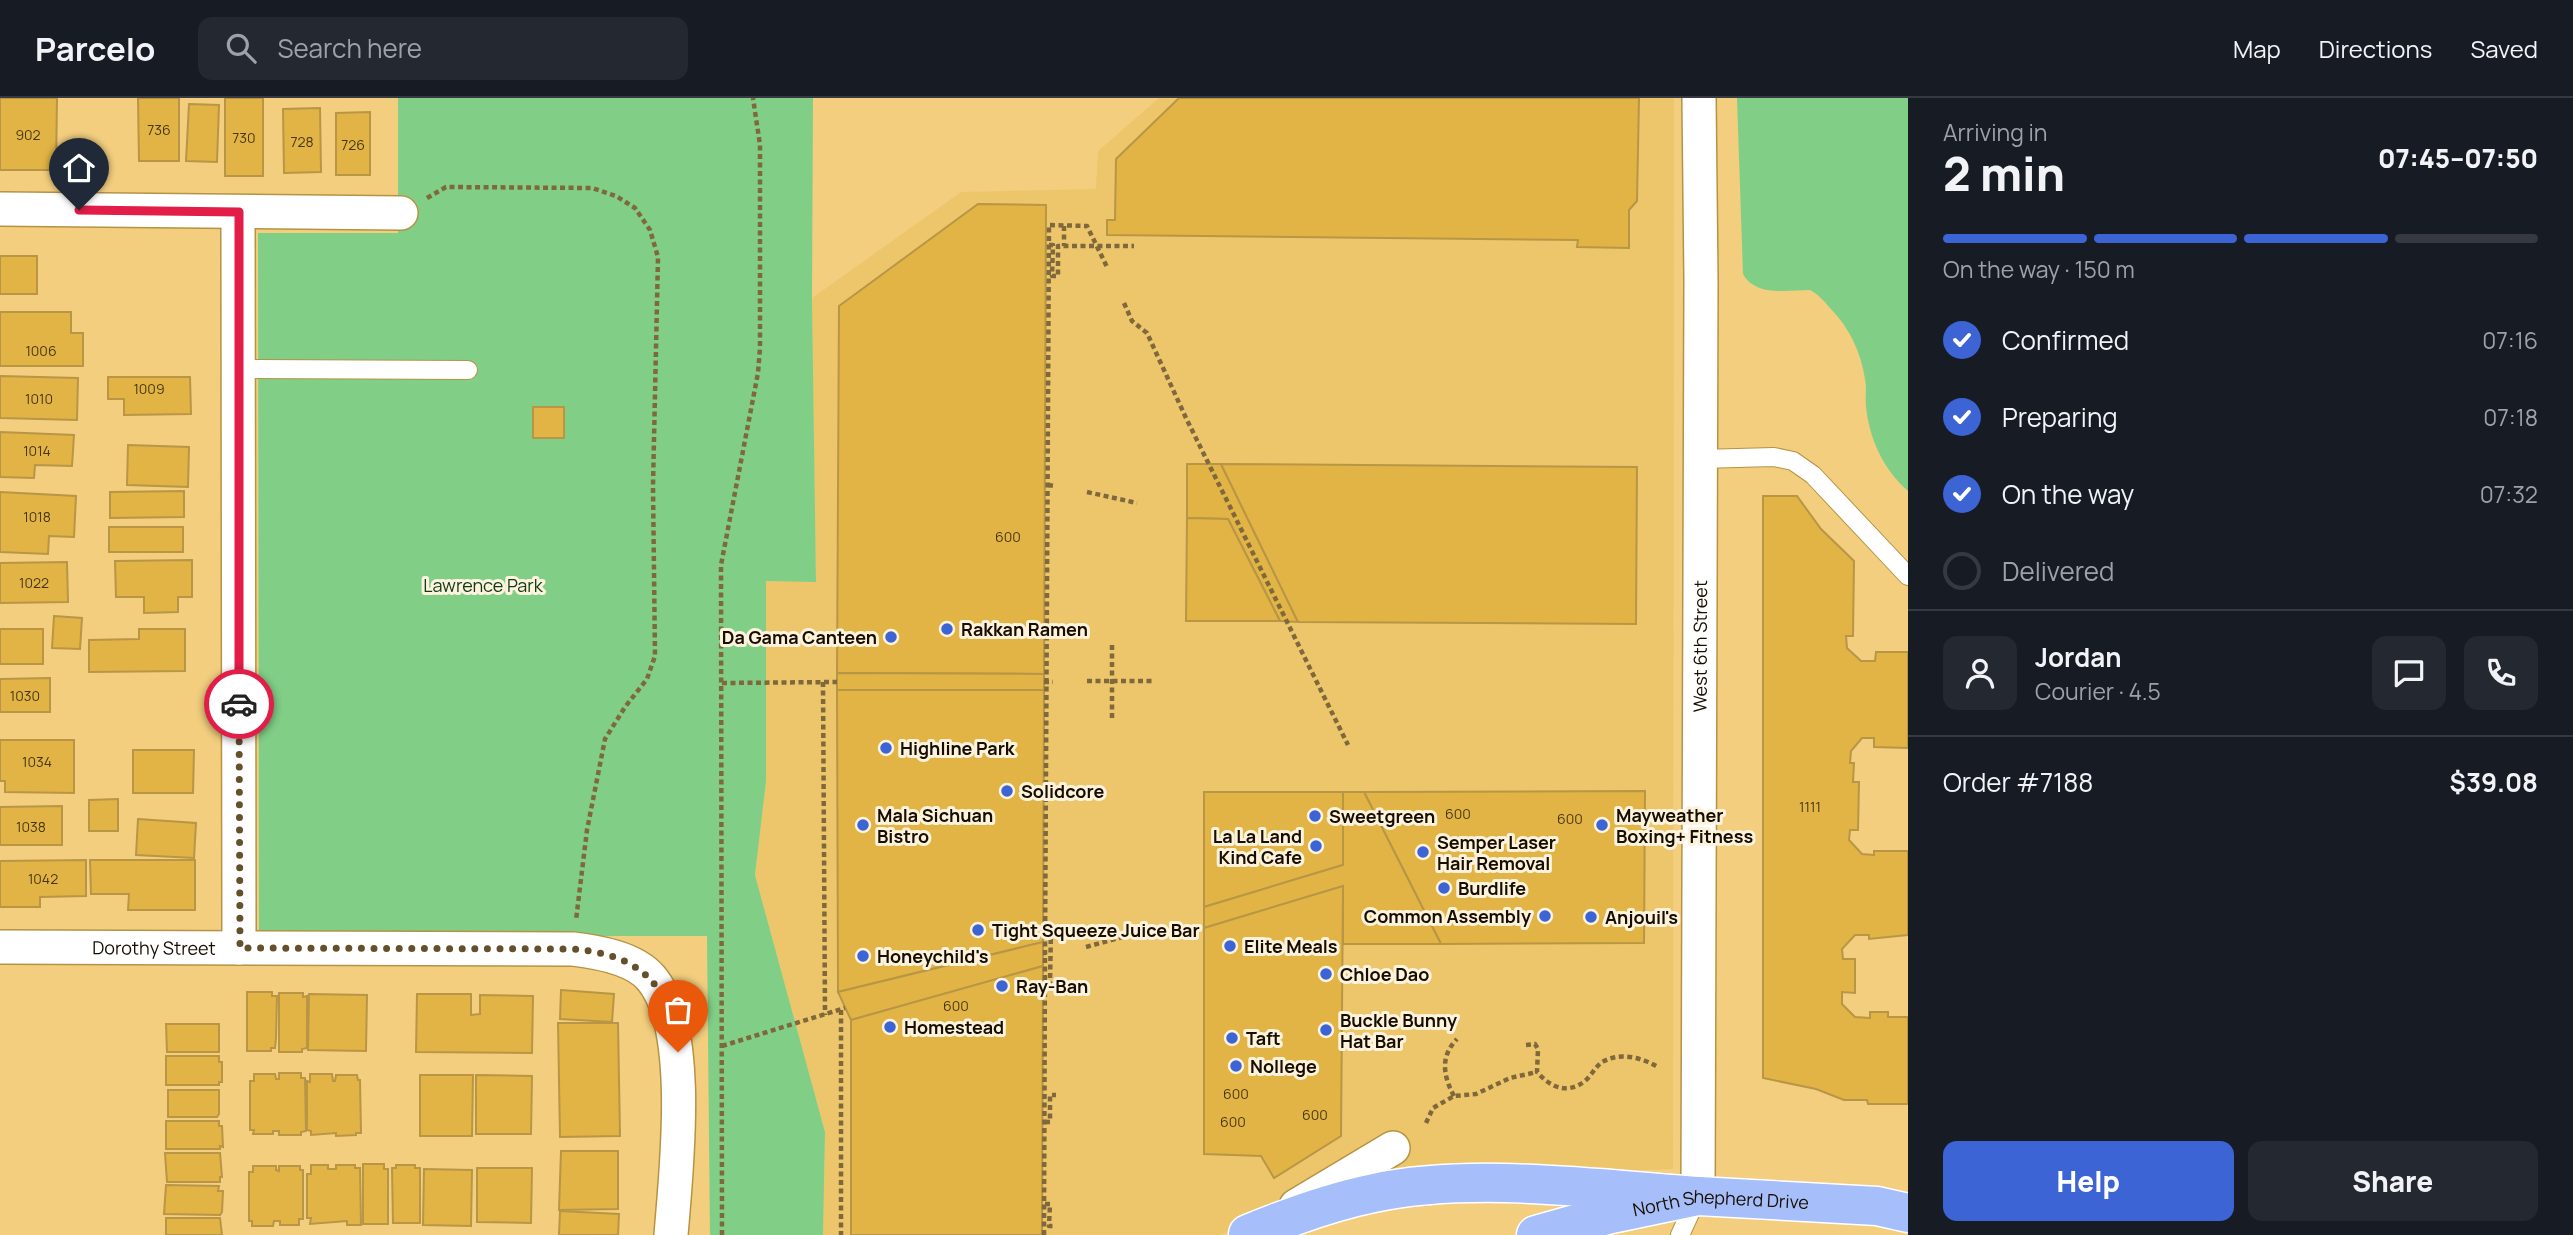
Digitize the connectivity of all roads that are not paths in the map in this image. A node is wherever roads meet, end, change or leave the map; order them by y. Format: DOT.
graph roads {
  1 [pos="1699,98"];
  2 [pos="0,209"];
  3 [pos="239,212"];
  4 [pos="401,213"];
  5 [pos="239,369"];
  6 [pos="468,370"];
  7 [pos="1700,459"];
  8 [pos="1908,576"];
  9 [pos="0,947"];
  10 [pos="240,948"];
  11 [pos="1393,1148"];
  12 [pos="1698,1196"];
  13 [pos="1908,1213"];
  14 [pos="671,1235"];
  15 [pos="1247,1235"];
  16 [pos="1536,1235"];
  17 [pos="1680,1235"];
  1 -- 7 [label="street, West 6th Street"];
  2 -- 3 [label="street"];
  3 -- 4 [label="street"];
  3 -- 5 [label="street"];
  5 -- 6 [label="lane"];
  5 -- 10 [label="street"];
  7 -- 8 [label="lane"];
  7 -- 12 [label="street, West 6th Street"];
  9 -- 10 [label="street, Dorothy Street"];
  10 -- 14 [label="street, Dorothy Street"];
  11 -- 15 [label="street"];
  12 -- 13 [label="main road, North Shepherd Drive"];
  12 -- 15 [label="main road"];
  12 -- 16 [label="main road, North Shepherd Drive"];
  12 -- 17 [label="lane"];
}
